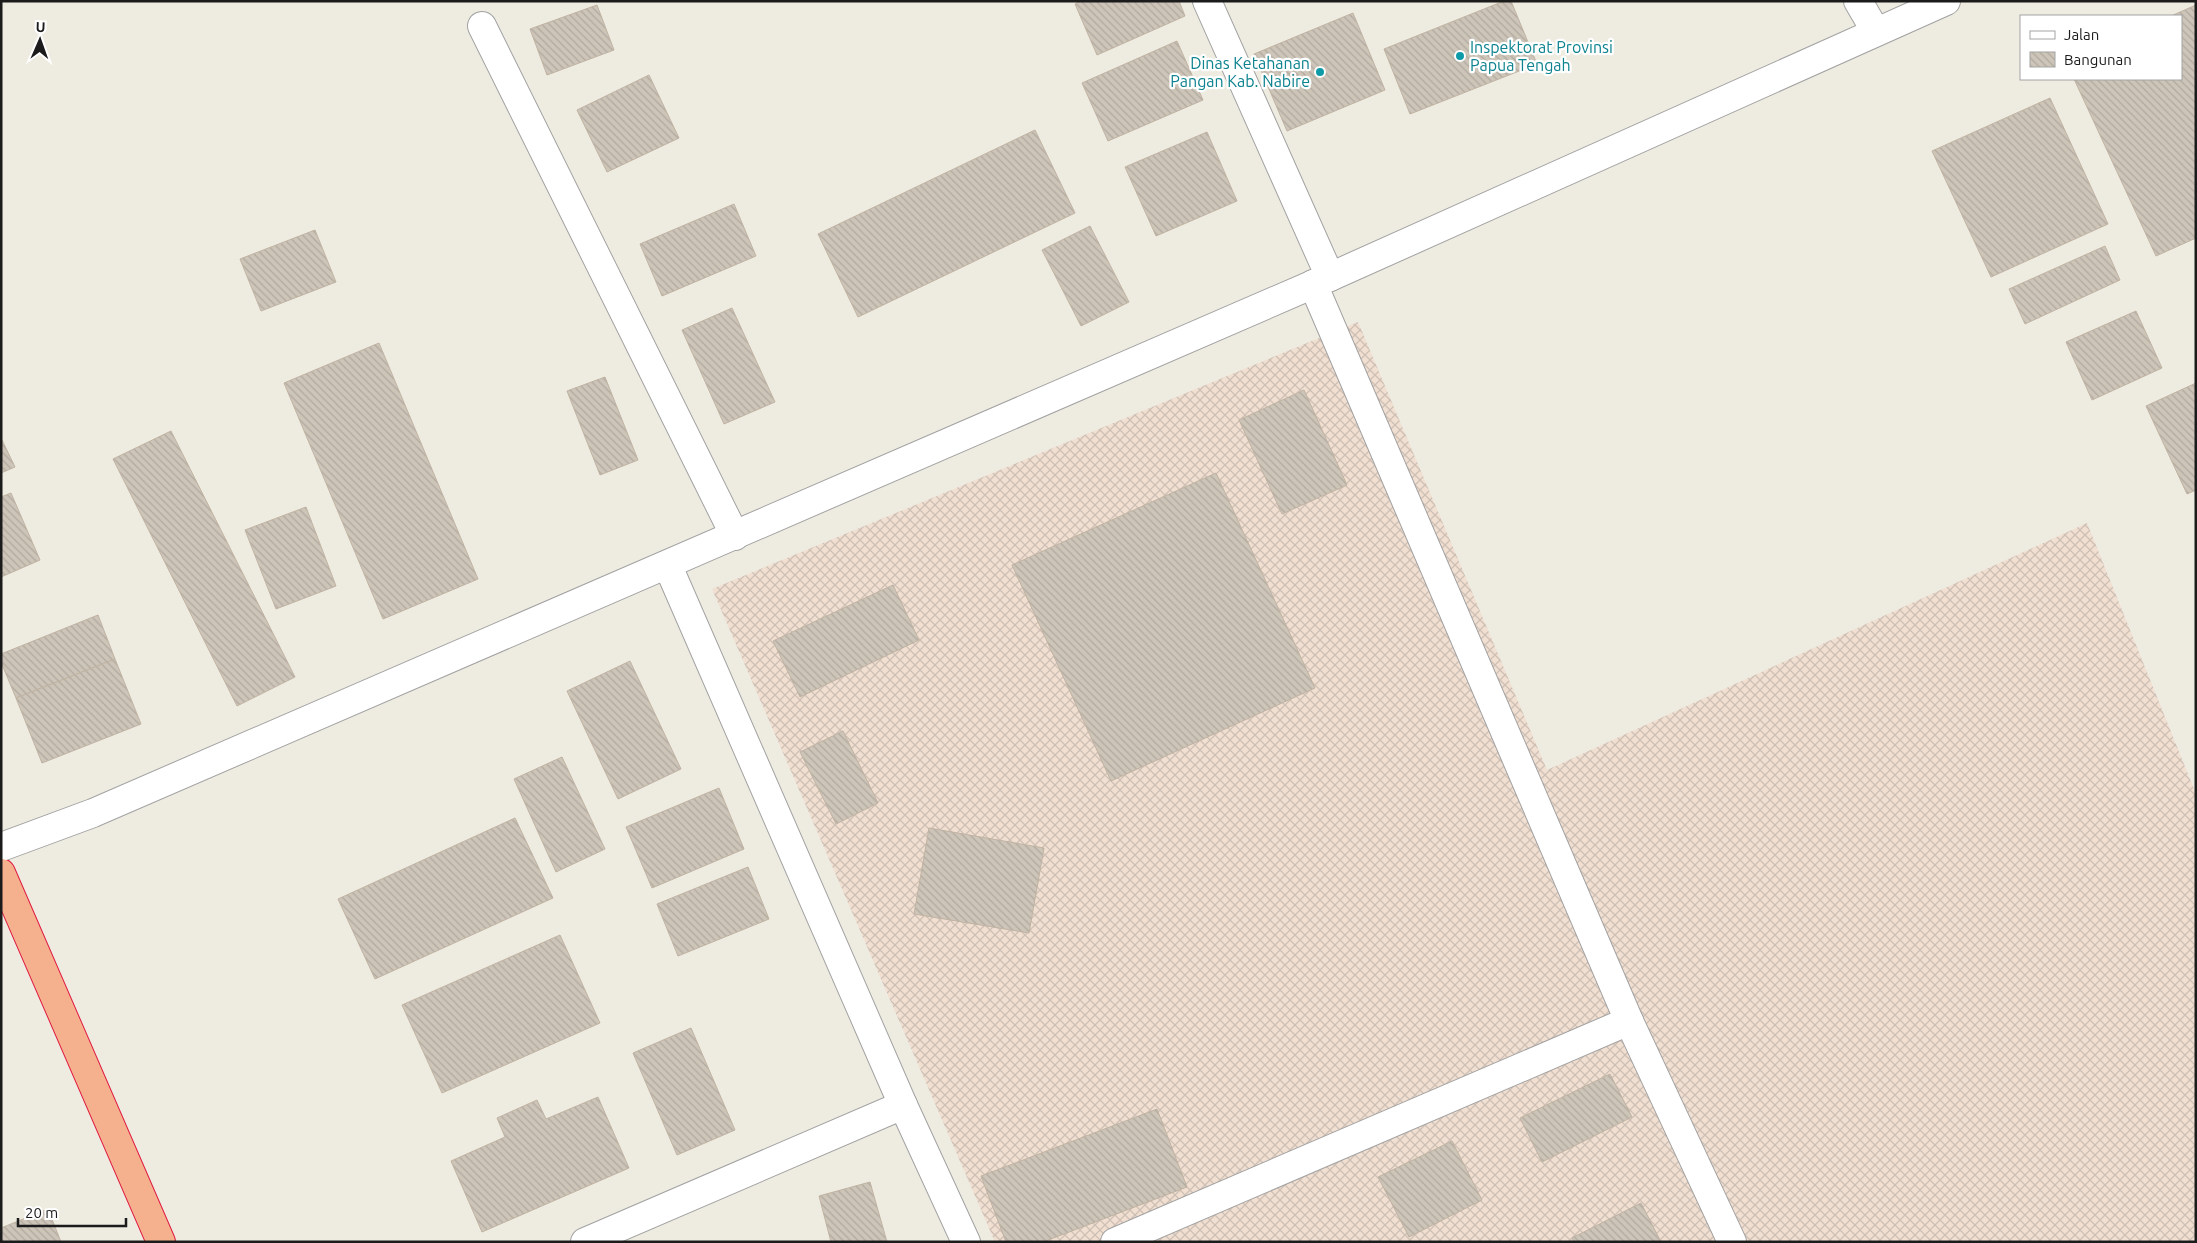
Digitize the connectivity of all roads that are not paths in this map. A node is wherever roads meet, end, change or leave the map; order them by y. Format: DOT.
graph roads {
  1 [pos="1207,1"];
  2 [pos="1858,1"];
  3 [pos="1946,1"];
  4 [pos="482,26"];
  5 [pos="1876,32"];
  6 [pos="1322,281"];
  7 [pos="735,536"];
  8 [pos="668,566"];
  9 [pos="1,847"];
  10 [pos="1,873"];
  11 [pos="1629,1021"];
  12 [pos="903,1105"];
  13 [pos="161,1242"];
  14 [pos="585,1242"];
  15 [pos="966,1242"];
  16 [pos="1115,1242"];
  17 [pos="1732,1242"];
  1 -- 6 [label="street"];
  2 -- 5 [label="street"];
  3 -- 5 [label="street"];
  4 -- 7 [label="street"];
  5 -- 6 [label="street"];
  6 -- 7 [label="street"];
  6 -- 11 [label="street"];
  7 -- 8 [label="street"];
  8 -- 9 [label="street"];
  8 -- 12 [label="street"];
  10 -- 13 [label="highway"];
  11 -- 16 [label="street"];
  11 -- 17 [label="street"];
  12 -- 14 [label="street"];
  12 -- 15 [label="street"];
}
